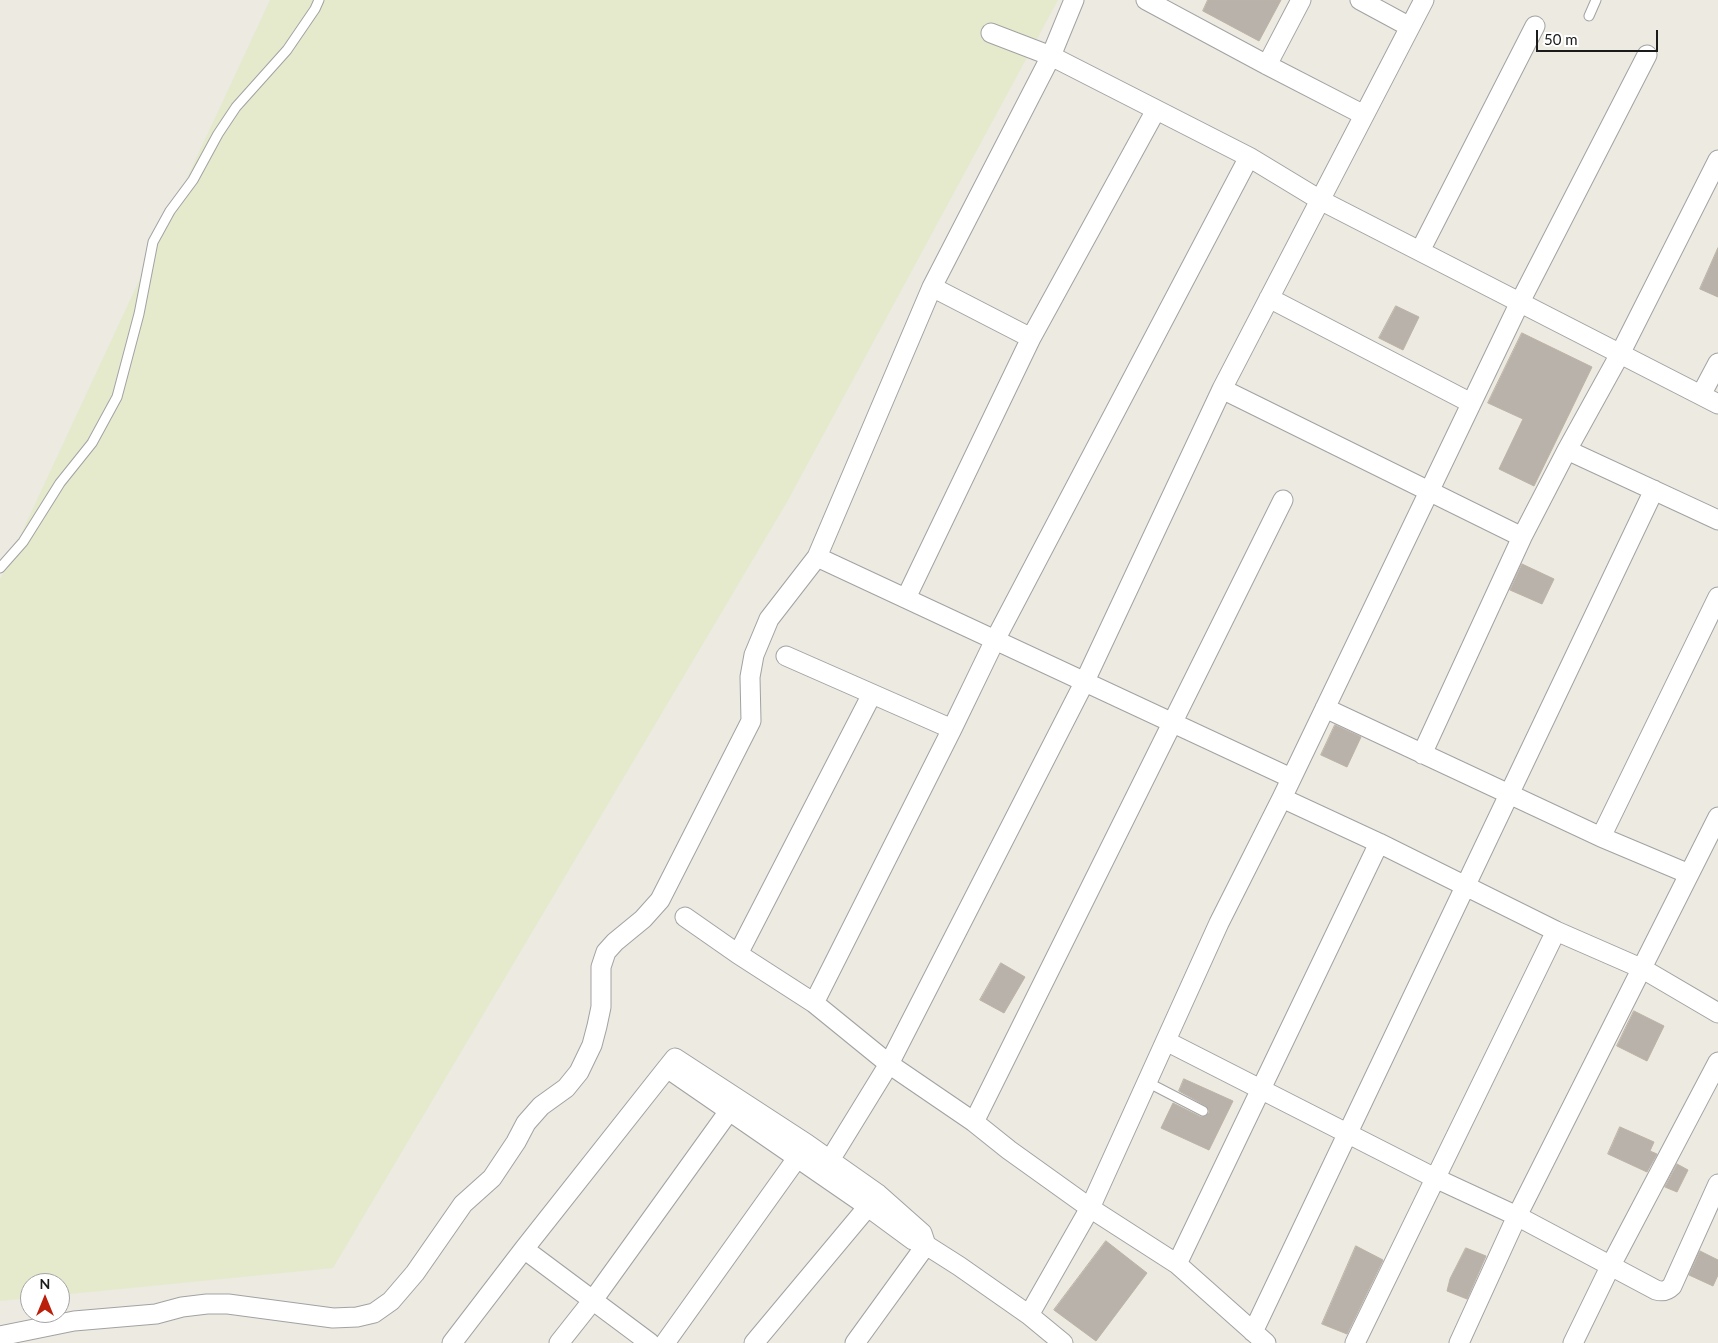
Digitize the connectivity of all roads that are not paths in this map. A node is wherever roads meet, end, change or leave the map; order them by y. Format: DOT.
graph roads {
  1 [pos="319,0"];
  2 [pos="1074,0"];
  3 [pos="1146,0"];
  4 [pos="1301,0"];
  5 [pos="1360,0"];
  6 [pos="1424,0"];
  7 [pos="1596,0"];
  8 [pos="1589,16"];
  9 [pos="1535,26"];
  10 [pos="1410,27"];
  11 [pos="991,33"];
  12 [pos="1647,55"];
  13 [pos="1051,56"];
  14 [pos="1267,65"];
  15 [pos="1156,110"];
  16 [pos="1364,115"];
  17 [pos="1249,157"];
  18 [pos="1718,160"];
  19 [pos="1320,200"];
  20 [pos="1420,251"];
  21 [pos="932,287"];
  22 [pos="1269,298"];
  23 [pos="1520,302"];
  24 [pos="1031,338"];
  25 [pos="1620,354"];
  26 [pos="1718,363"];
  27 [pos="1222,389"];
  28 [pos="1701,396"];
  29 [pos="1471,403"];
  30 [pos="1718,404"];
  31 [pos="1567,450"];
  32 [pos="1654,490"];
  33 [pos="1428,492"];
  34 [pos="1283,500"];
  35 [pos="1718,520"];
  36 [pos="1522,537"];
  37 [pos="817,557"];
  38 [pos="0,568"];
  39 [pos="1718,597"];
  40 [pos="906,598"];
  41 [pos="995,640"];
  42 [pos="786,656"];
  43 [pos="1084,683"];
  44 [pos="872,694"];
  45 [pos="1325,708"];
  46 [pos="1173,723"];
  47 [pos="952,729"];
  48 [pos="1422,754"];
  49 [pos="1292,778"];
  50 [pos="1509,794"];
  51 [pos="1282,798"];
  52 [pos="1718,817"];
  53 [pos="1601,837"];
  54 [pos="1379,843"];
  55 [pos="1689,874"];
  56 [pos="1466,886"];
  57 [pos="685,917"];
  58 [pos="1556,932"];
  59 [pos="738,954"];
  60 [pos="1643,969"];
  61 [pos="814,1003"];
  62 [pos="1718,1013"];
  63 [pos="1166,1041"];
  64 [pos="1718,1062"];
  65 [pos="889,1064"];
  66 [pos="1147,1082"];
  67 [pos="1261,1089"];
  68 [pos="734,1105"];
  69 [pos="1203,1111"];
  70 [pos="974,1122"];
  71 [pos="1348,1134"];
  72 [pos="803,1151"];
  73 [pos="830,1160"];
  74 [pos="1436,1178"];
  75 [pos="1718,1184"];
  76 [pos="873,1200"];
  77 [pos="1090,1208"];
  78 [pos="1517,1216"];
  79 [pos="926,1245"];
  80 [pos="524,1249"];
  81 [pos="1177,1264"];
  82 [pos="1610,1267"];
  83 [pos="593,1300"];
  84 [pos="1029,1315"];
  85 [pos="0,1336"];
  86 [pos="1260,1338"];
  87 [pos="452,1343"];
  88 [pos="559,1343"];
  89 [pos="650,1343"];
  90 [pos="665,1343"];
  91 [pos="754,1343"];
  92 [pos="855,1343"];
  93 [pos="1062,1343"];
  94 [pos="1355,1343"];
  95 [pos="1459,1343"];
  96 [pos="1573,1343"];
  1 -- 38 [label="lane"];
  2 -- 13 [label="street"];
  3 -- 14 [label="street"];
  4 -- 14 [label="street"];
  5 -- 10 [label="street"];
  6 -- 10 [label="street"];
  7 -- 8 [label="lane"];
  9 -- 20 [label="street"];
  10 -- 16 [label="street"];
  11 -- 13 [label="street"];
  12 -- 23 [label="street"];
  13 -- 15 [label="street"];
  13 -- 21 [label="street"];
  14 -- 16 [label="street"];
  15 -- 17 [label="street"];
  15 -- 24 [label="street"];
  16 -- 19 [label="street"];
  17 -- 19 [label="street"];
  17 -- 41 [label="street"];
  18 -- 25 [label="street"];
  19 -- 20 [label="street"];
  19 -- 22 [label="street"];
  20 -- 23 [label="street"];
  21 -- 24 [label="street"];
  21 -- 37 [label="street"];
  22 -- 27 [label="street"];
  22 -- 29 [label="street"];
  23 -- 25 [label="street"];
  23 -- 29 [label="street"];
  24 -- 40 [label="street"];
  25 -- 28 [label="street"];
  25 -- 31 [label="street"];
  26 -- 28 [label="street"];
  27 -- 33 [label="street"];
  27 -- 43 [label="street"];
  28 -- 30 [label="street"];
  29 -- 33 [label="street"];
  31 -- 32 [label="street"];
  31 -- 36 [label="street"];
  32 -- 35 [label="street"];
  32 -- 50 [label="street"];
  33 -- 36 [label="street"];
  33 -- 45 [label="street"];
  34 -- 46 [label="street"];
  36 -- 48 [label="street"];
  37 -- 40 [label="street"];
  37 -- 85 [label="street"];
  39 -- 53 [label="street"];
  40 -- 41 [label="street"];
  41 -- 43 [label="street"];
  41 -- 47 [label="street"];
  42 -- 44 [label="street"];
  43 -- 46 [label="street"];
  43 -- 65 [label="street"];
  44 -- 47 [label="street"];
  44 -- 59 [label="street"];
  45 -- 48 [label="street"];
  45 -- 49 [label="street"];
  46 -- 49 [label="street"];
  46 -- 70 [label="street"];
  47 -- 61 [label="street"];
  48 -- 50 [label="street"];
  49 -- 51 [label="street"];
  50 -- 53 [label="street"];
  50 -- 56 [label="street"];
  51 -- 54 [label="street"];
  51 -- 63 [label="street"];
  52 -- 55 [label="street"];
  53 -- 55 [label="street"];
  54 -- 56 [label="street"];
  54 -- 67 [label="street"];
  55 -- 60 [label="street"];
  56 -- 58 [label="street"];
  56 -- 71 [label="street"];
  57 -- 59 [label="street"];
  58 -- 60 [label="street"];
  58 -- 74 [label="street"];
  59 -- 61 [label="street"];
  60 -- 62 [label="street"];
  60 -- 78 [label="street"];
  61 -- 65 [label="street"];
  63 -- 66 [label="street"];
  63 -- 67 [label="street"];
  64 -- 82 [label="street"];
  65 -- 70 [label="street"];
  65 -- 73 [label="street"];
  66 -- 69 [label="lane"];
  66 -- 77 [label="street"];
  67 -- 71 [label="street"];
  67 -- 81 [label="street"];
  68 -- 72 [label="street"];
  68 -- 80 [label="street"];
  68 -- 83 [label="street"];
  70 -- 77 [label="street"];
  71 -- 74 [label="street"];
  71 -- 86 [label="street"];
  72 -- 73 [label="street"];
  72 -- 76 [label="street"];
  72 -- 90 [label="street"];
  73 -- 76 [label="street"];
  74 -- 78 [label="street"];
  74 -- 94 [label="street"];
  75 -- 82 [label="street"];
  76 -- 79 [label="street"];
  76 -- 91 [label="street"];
  77 -- 81 [label="street"];
  77 -- 84 [label="street"];
  78 -- 82 [label="street"];
  78 -- 95 [label="street"];
  79 -- 84 [label="street"];
  79 -- 92 [label="street"];
  80 -- 83 [label="street"];
  80 -- 87 [label="street"];
  81 -- 86 [label="street"];
  82 -- 96 [label="street"];
  83 -- 88 [label="street"];
  83 -- 89 [label="street"];
  84 -- 93 [label="street"];
}
